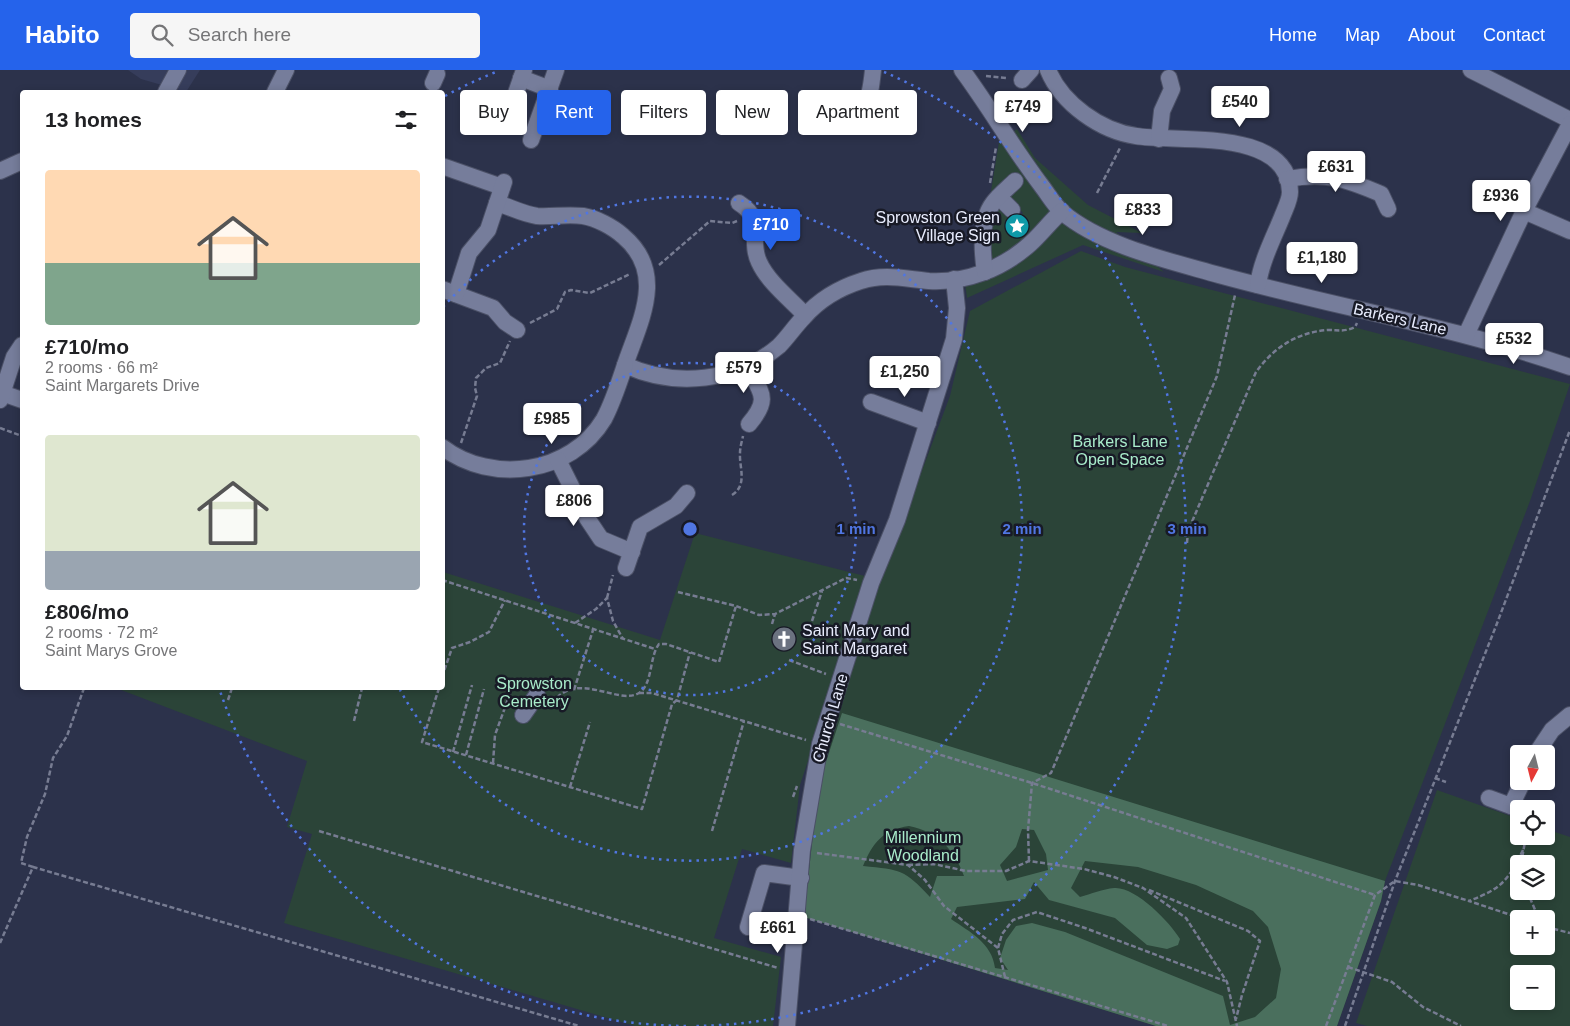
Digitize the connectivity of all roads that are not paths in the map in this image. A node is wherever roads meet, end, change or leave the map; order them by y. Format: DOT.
graph roads {
  1 [pos="178,70"];
  2 [pos="286,70"];
  3 [pos="556,70"];
  4 [pos="873,70"];
  5 [pos="962,70"];
  6 [pos="1048,70"];
  7 [pos="1471,70"];
  8 [pos="522,74"];
  9 [pos="1169,78"];
  10 [pos="550,89"];
  11 [pos="167,90"];
  12 [pos="276,90"];
  13 [pos="517,90"];
  14 [pos="870,90"];
  15 [pos="1570,120"];
  16 [pos="1570,124"];
  17 [pos="1159,139"];
  18 [pos="532,140"];
  19 [pos="20,162"];
  20 [pos="445,167"];
  21 [pos="0,171"];
  22 [pos="1287,179"];
  23 [pos="1015,181"];
  24 [pos="995,201"];
  25 [pos="497,203"];
  26 [pos="738,203"];
  27 [pos="1388,209"];
  28 [pos="1012,210"];
  29 [pos="1524,211"];
  30 [pos="1062,212"];
  31 [pos="1570,231"];
  32 [pos="985,272"];
  33 [pos="954,279"];
  34 [pos="1258,285"];
  35 [pos="449,291"];
  36 [pos="805,315"];
  37 [pos="516,330"];
  38 [pos="1466,334"];
  39 [pos="20,348"];
  40 [pos="625,365"];
  41 [pos="747,366"];
  42 [pos="1570,367"];
  43 [pos="1,397"];
  44 [pos="20,400"];
  45 [pos="871,402"];
  46 [pos="928,423"];
  47 [pos="749,424"];
  48 [pos="448,451"];
  49 [pos="558,460"];
  50 [pos="687,493"];
  51 [pos="632,552"];
  52 [pos="626,568"];
  53 [pos="544,699"];
  54 [pos="523,715"];
  55 [pos="1570,715"];
  56 [pos="1542,745"];
  57 [pos="1489,798"];
  58 [pos="1510,806"];
  59 [pos="801,878"];
  60 [pos="748,928"];
  61 [pos="787,1026"];
  1 -- 11 [label="street"];
  2 -- 12 [label="street"];
  3 -- 10 [label="street"];
  4 -- 14 [label="street"];
  5 -- 30 [label="street"];
  6 -- 17 [label="street"];
  7 -- 15 [label="street"];
  8 -- 10 [label="street"];
  8 -- 13 [label="street"];
  9 -- 17 [label="street"];
  10 -- 18 [label="street"];
  16 -- 29 [label="street"];
  17 -- 22 [label="street"];
  19 -- 21 [label="street"];
  20 -- 25 [label="street"];
  22 -- 27 [label="street"];
  22 -- 34 [label="street"];
  23 -- 24 [label="street"];
  24 -- 28 [label="street"];
  24 -- 32 [label="street"];
  25 -- 35 [label="street"];
  25 -- 40 [label="street"];
  26 -- 36 [label="street"];
  29 -- 31 [label="street"];
  29 -- 38 [label="street"];
  30 -- 32 [label="street"];
  30 -- 34 [label="street, Barkers Lane"];
  32 -- 33 [label="street"];
  33 -- 36 [label="street"];
  33 -- 46 [label="street, Church Lane"];
  34 -- 38 [label="street, Barkers Lane"];
  35 -- 37 [label="street"];
  36 -- 41 [label="street"];
  38 -- 42 [label="street, Barkers Lane"];
  39 -- 43 [label="street"];
  40 -- 41 [label="street"];
  40 -- 49 [label="street"];
  41 -- 47 [label="street"];
  43 -- 44 [label="street"];
  45 -- 46 [label="street"];
  46 -- 59 [label="street, Church Lane"];
  48 -- 49 [label="street"];
  49 -- 51 [label="street"];
  50 -- 51 [label="street"];
  51 -- 52 [label="street"];
  53 -- 54 [label="street"];
  55 -- 56 [label="street"];
  57 -- 58 [label="street"];
  59 -- 60 [label="street"];
  59 -- 61 [label="street, Church Lane"];
}
